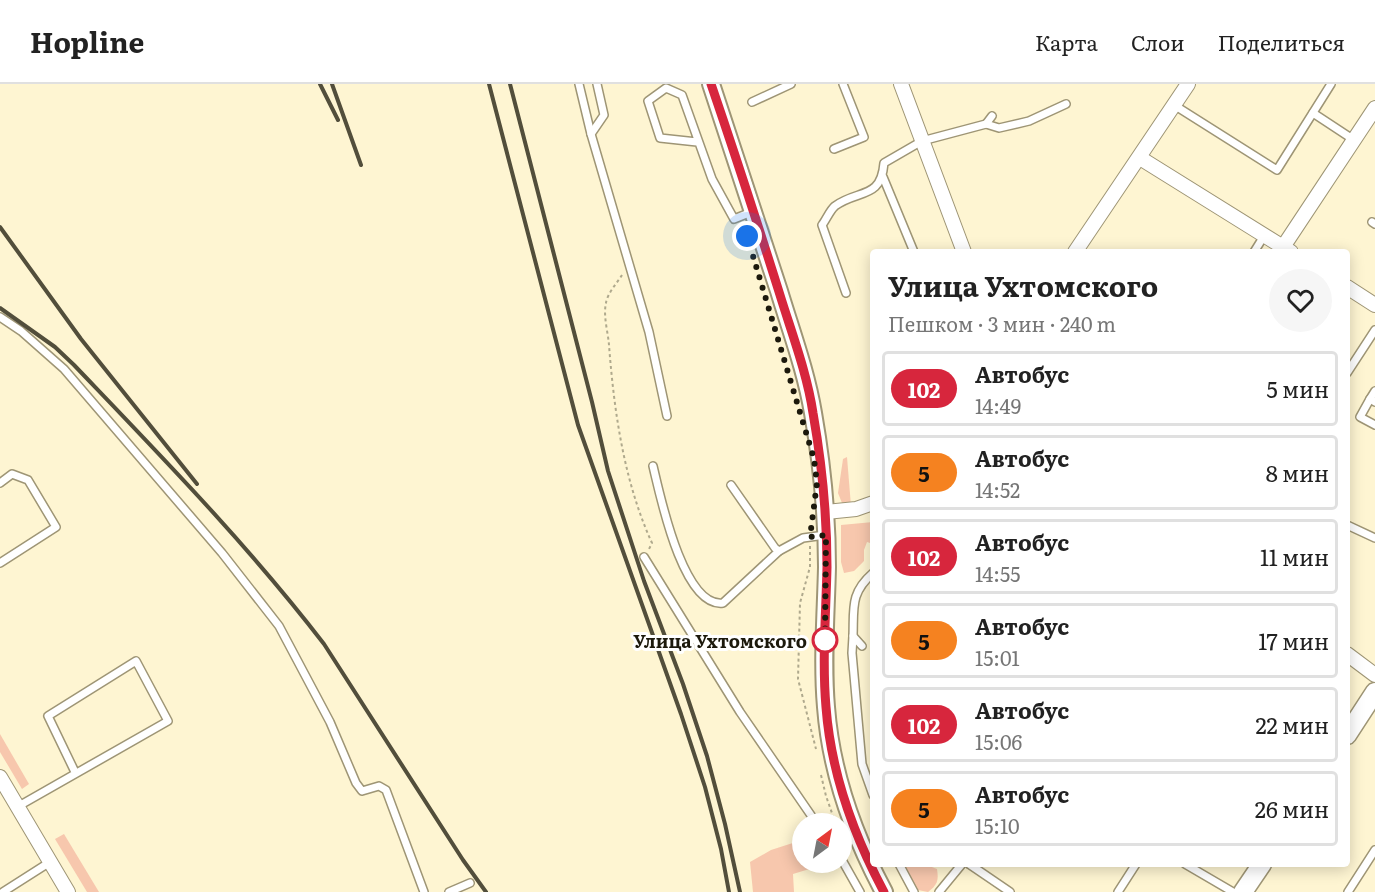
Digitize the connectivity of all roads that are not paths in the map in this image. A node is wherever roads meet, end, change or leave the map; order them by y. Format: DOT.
graph roads {
  1 [pos="579,84"];
  2 [pos="597,84"];
  3 [pos="711,84"];
  4 [pos="791,84"];
  5 [pos="843,84"];
  6 [pos="901,84"];
  7 [pos="1188,84"];
  8 [pos="1331,84"];
  9 [pos="752,102"];
  10 [pos="1066,104"];
  11 [pos="1174,105"];
  12 [pos="1375,108"];
  13 [pos="1313,113"];
  14 [pos="992,116"];
  15 [pos="986,124"];
  16 [pos="591,134"];
  17 [pos="1354,140"];
  18 [pos="922,141"];
  19 [pos="697,142"];
  20 [pos="834,149"];
  21 [pos="1140,158"];
  22 [pos="882,177"];
  23 [pos="754,211"];
  24 [pos="1264,236"];
  25 [pos="913,249"];
  26 [pos="963,249"];
  27 [pos="1077,249"];
  28 [pos="1256,249"];
  29 [pos="1285,249"];
  30 [pos="1288,249"];
  31 [pos="1350,289"];
  32 [pos="846,293"];
  33 [pos="1375,305"];
  34 [pos="0,317"];
  35 [pos="1375,330"];
  36 [pos="1350,368"];
  37 [pos="1375,391"];
  38 [pos="1373,400"];
  39 [pos="667,416"];
  40 [pos="1375,425"];
  41 [pos="654,466"];
  42 [pos="0,483"];
  43 [pos="731,485"];
  44 [pos="870,504"];
  45 [pos="826,512"];
  46 [pos="1350,526"];
  47 [pos="818,536"];
  48 [pos="1375,537"];
  49 [pos="780,551"];
  50 [pos="644,557"];
  51 [pos="0,563"];
  52 [pos="870,575"];
  53 [pos="853,636"];
  54 [pos="862,646"];
  55 [pos="1350,656"];
  56 [pos="1375,675"];
  57 [pos="1375,692"];
  58 [pos="1350,730"];
  59 [pos="75,772"];
  60 [pos="0,777"];
  61 [pos="870,787"];
  62 [pos="16,807"];
  63 [pos="810,813"];
  64 [pos="1375,850"];
  65 [pos="50,862"];
  66 [pos="870,864"];
  67 [pos="872,867"];
  68 [pos="901,867"];
  69 [pos="960,867"];
  70 [pos="973,867"];
  71 [pos="1134,867"];
  72 [pos="1190,867"];
  73 [pos="1260,867"];
  74 [pos="849,873"];
  75 [pos="470,883"];
  76 [pos="3,892"];
  77 [pos="68,892"];
  78 [pos="424,892"];
  79 [pos="449,892"];
  80 [pos="860,892"];
  81 [pos="884,892"];
  82 [pos="914,892"];
  83 [pos="939,892"];
  84 [pos="1010,892"];
  85 [pos="1118,892"];
  86 [pos="1233,892"];
  87 [pos="1244,892"];
  88 [pos="1348,892"];
  1 -- 16 [label="lane"];
  2 -- 16 [label="lane"];
  3 -- 23 [label="street"];
  4 -- 9 [label="lane"];
  5 -- 20 [label="lane"];
  6 -- 18 [label="street"];
  7 -- 11 [label="street"];
  8 -- 13 [label="lane"];
  10 -- 15 [label="lane"];
  11 -- 13 [label="lane"];
  11 -- 21 [label="street"];
  12 -- 17 [label="street"];
  13 -- 17 [label="lane"];
  14 -- 15 [label="lane"];
  15 -- 18 [label="lane"];
  16 -- 39 [label="lane"];
  17 -- 30 [label="street"];
  18 -- 22 [label="lane"];
  18 -- 26 [label="street"];
  19 -- 19 [label="lane"];
  19 -- 23 [label="lane"];
  21 -- 24 [label="street"];
  21 -- 27 [label="street"];
  22 -- 25 [label="lane"];
  22 -- 32 [label="lane"];
  23 -- 45 [label="street"];
  24 -- 28 [label="lane"];
  24 -- 29 [label="street"];
  31 -- 33 [label="street"];
  34 -- 78 [label="lane"];
  35 -- 36 [label="lane"];
  37 -- 38 [label="lane"];
  38 -- 40 [label="lane"];
  41 -- 49 [label="lane"];
  42 -- 51 [label="lane"];
  43 -- 49 [label="lane"];
  44 -- 45 [label="street"];
  45 -- 47 [label="street"];
  46 -- 48 [label="lane"];
  47 -- 49 [label="lane"];
  47 -- 66 [label="street"];
  50 -- 63 [label="lane"];
  52 -- 53 [label="lane"];
  53 -- 54 [label="lane"];
  53 -- 61 [label="lane"];
  55 -- 56 [label="street"];
  57 -- 58 [label="main road"];
  59 -- 59 [label="lane"];
  59 -- 62 [label="lane"];
  60 -- 62 [label="street"];
  62 -- 65 [label="street"];
  64 -- 88 [label="lane"];
  65 -- 76 [label="lane"];
  65 -- 77 [label="street"];
  67 -- 81 [label="street"];
  68 -- 82 [label="lane"];
  69 -- 83 [label="lane"];
  70 -- 84 [label="lane"];
  71 -- 85 [label="lane"];
  72 -- 86 [label="lane"];
  73 -- 87 [label="main road"];
  74 -- 80 [label="lane"];
  75 -- 79 [label="lane"];
}
